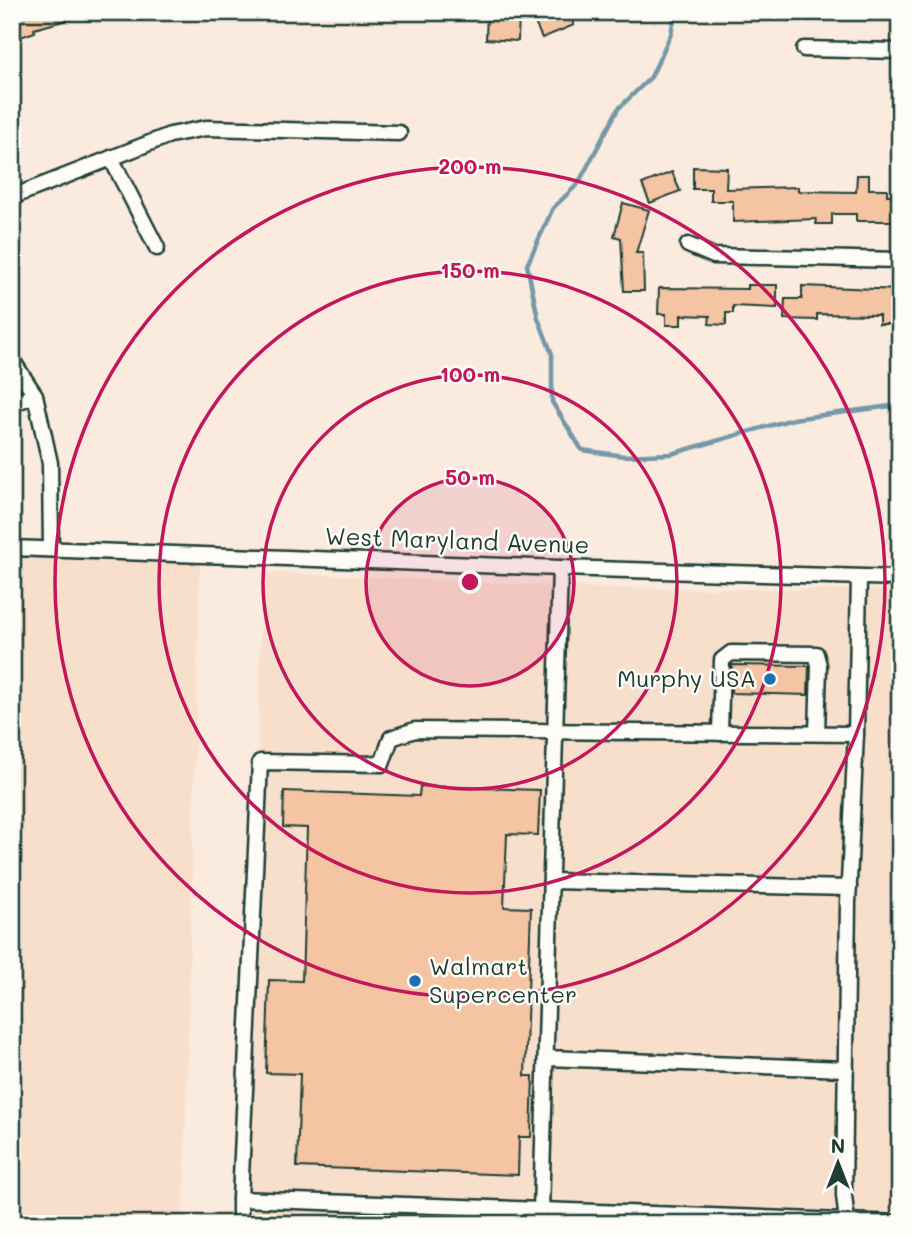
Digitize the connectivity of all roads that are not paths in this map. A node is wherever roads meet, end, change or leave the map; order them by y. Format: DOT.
graph roads {
  1 [pos="804,49"];
  2 [pos="900,51"];
  3 [pos="399,133"];
  4 [pos="111,158"];
  5 [pos="12,197"];
  6 [pos="688,245"];
  7 [pos="157,248"];
  8 [pos="900,260"];
  9 [pos="12,360"];
  10 [pos="35,395"];
  11 [pos="12,404"];
  12 [pos="12,548"];
  13 [pos="51,549"];
  14 [pos="560,568"];
  15 [pos="859,578"];
  16 [pos="900,578"];
  17 [pos="556,731"];
  18 [pos="720,733"];
  19 [pos="817,733"];
  20 [pos="856,734"];
  21 [pos="551,881"];
  22 [pos="849,888"];
  23 [pos="546,1058"];
  24 [pos="846,1069"];
  25 [pos="240,1199"];
  26 [pos="541,1211"];
  27 [pos="475,1216"];
  28 [pos="847,1222"];
  29 [pos="900,1223"];
  30 [pos="240,1224"];
  1 -- 2 [label="street"];
  3 -- 4 [label="street"];
  4 -- 5 [label="street"];
  4 -- 7 [label="street"];
  6 -- 8 [label="street"];
  9 -- 10 [label="street"];
  10 -- 11 [label="street"];
  10 -- 13 [label="street"];
  12 -- 13 [label="street, West Maryland Avenue"];
  13 -- 14 [label="street, West Maryland Avenue"];
  14 -- 15 [label="street, West Maryland Avenue"];
  14 -- 17 [label="street"];
  15 -- 16 [label="street, West Maryland Avenue"];
  15 -- 20 [label="street"];
  17 -- 18 [label="street"];
  17 -- 21 [label="street"];
  17 -- 25 [label="street"];
  18 -- 19 [label="street"];
  18 -- 19 [label="street"];
  19 -- 20 [label="street"];
  20 -- 22 [label="street"];
  21 -- 22 [label="street"];
  21 -- 23 [label="street"];
  22 -- 24 [label="street"];
  23 -- 24 [label="street"];
  23 -- 26 [label="street"];
  24 -- 28 [label="street"];
  25 -- 27 [label="street"];
  25 -- 30 [label="street"];
  26 -- 27 [label="street"];
  26 -- 28 [label="street"];
  28 -- 29 [label="street"];
}
